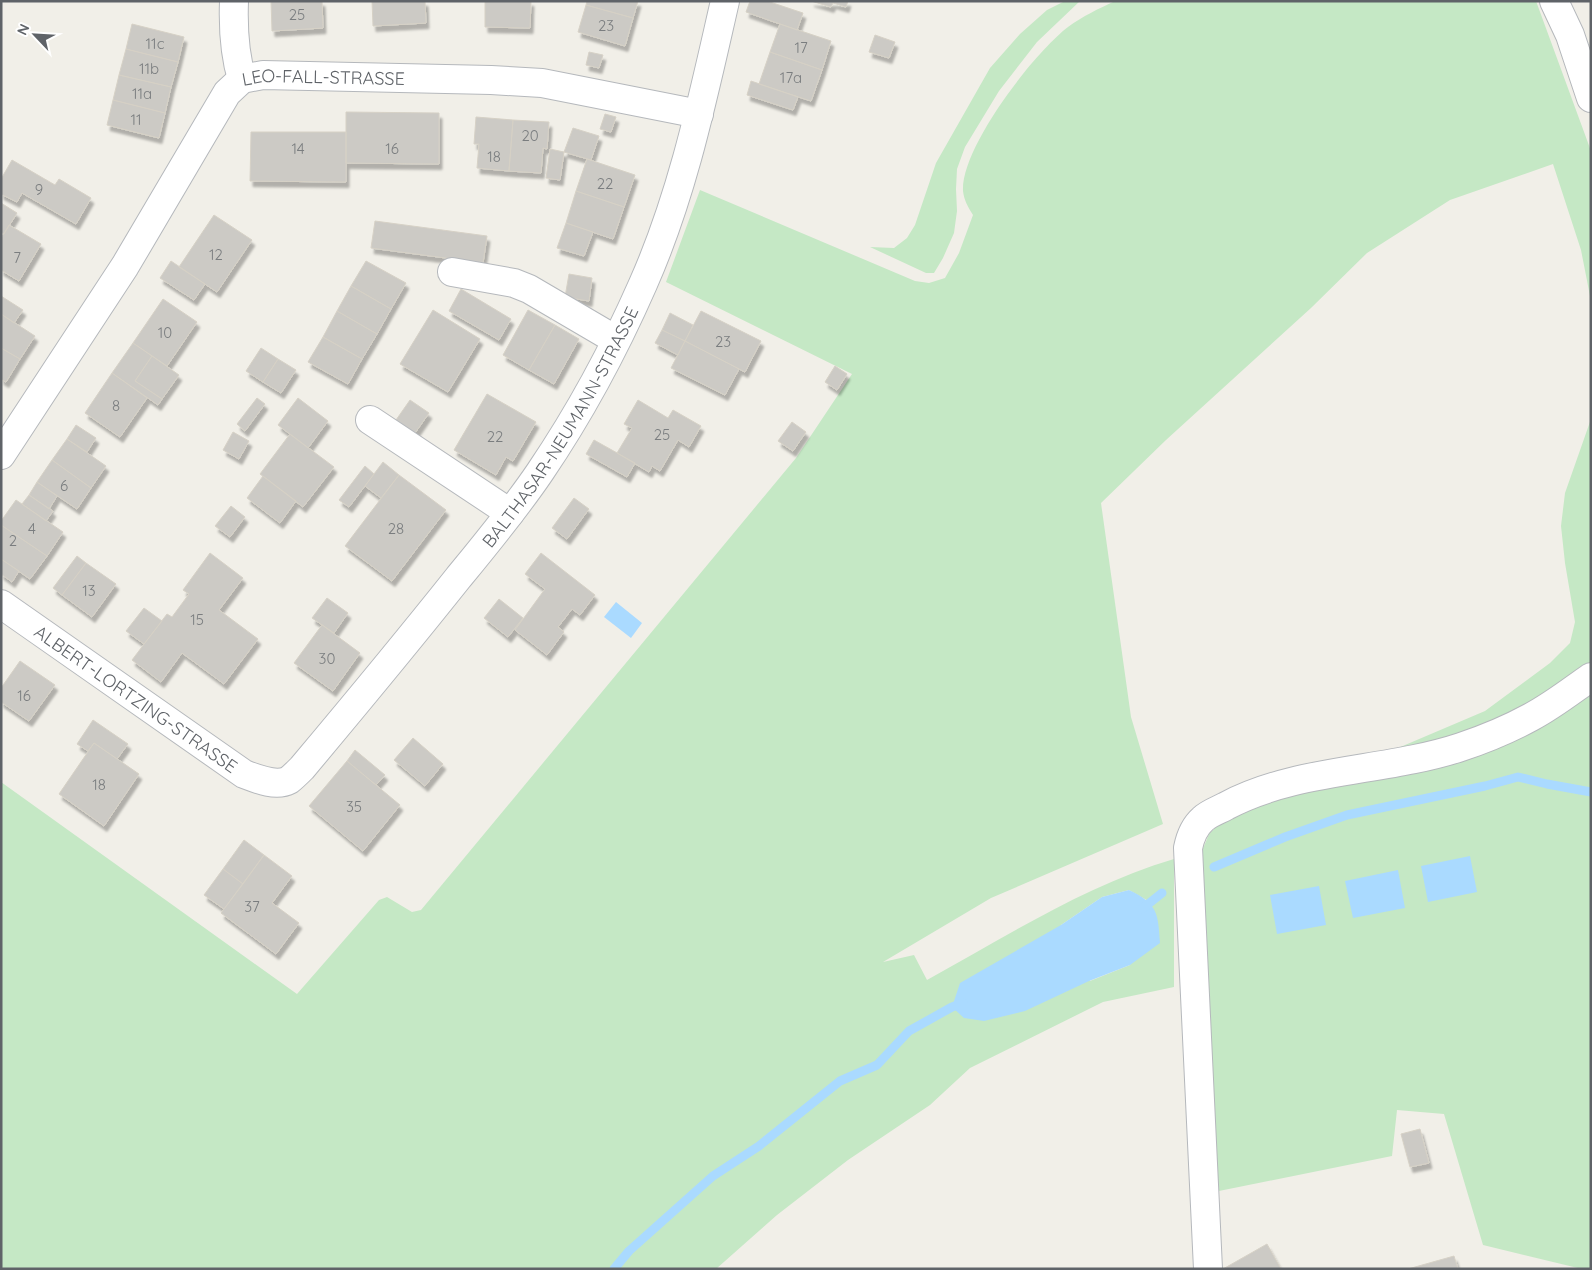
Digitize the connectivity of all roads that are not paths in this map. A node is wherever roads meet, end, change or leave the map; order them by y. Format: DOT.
graph roads {
  1 [pos="234,1"];
  2 [pos="725,1"];
  3 [pos="1554,1"];
  4 [pos="242,79"];
  5 [pos="1591,98"];
  6 [pos="699,114"];
  7 [pos="452,272"];
  8 [pos="616,340"];
  9 [pos="370,420"];
  10 [pos="1,455"];
  11 [pos="510,513"];
  12 [pos="1,604"];
  13 [pos="1591,677"];
  14 [pos="275,782"];
  15 [pos="1208,1269"];
  1 -- 4 [label="street"];
  2 -- 6 [label="street, BALTHASAR-NEUMANN-STRASSE"];
  3 -- 5 [label="street"];
  4 -- 6 [label="street, LEO-FALL-STRASSE"];
  4 -- 10 [label="street, LEO-FALL-STRASSE"];
  6 -- 8 [label="street, BALTHASAR-NEUMANN-STRASSE"];
  7 -- 8 [label="street"];
  8 -- 11 [label="street, BALTHASAR-NEUMANN-STRASSE"];
  9 -- 11 [label="street"];
  11 -- 14 [label="street, BALTHASAR-NEUMANN-STRASSE"];
  12 -- 14 [label="street, ALBERT-LORTZING-STRASSE"];
  13 -- 15 [label="street"];
}
